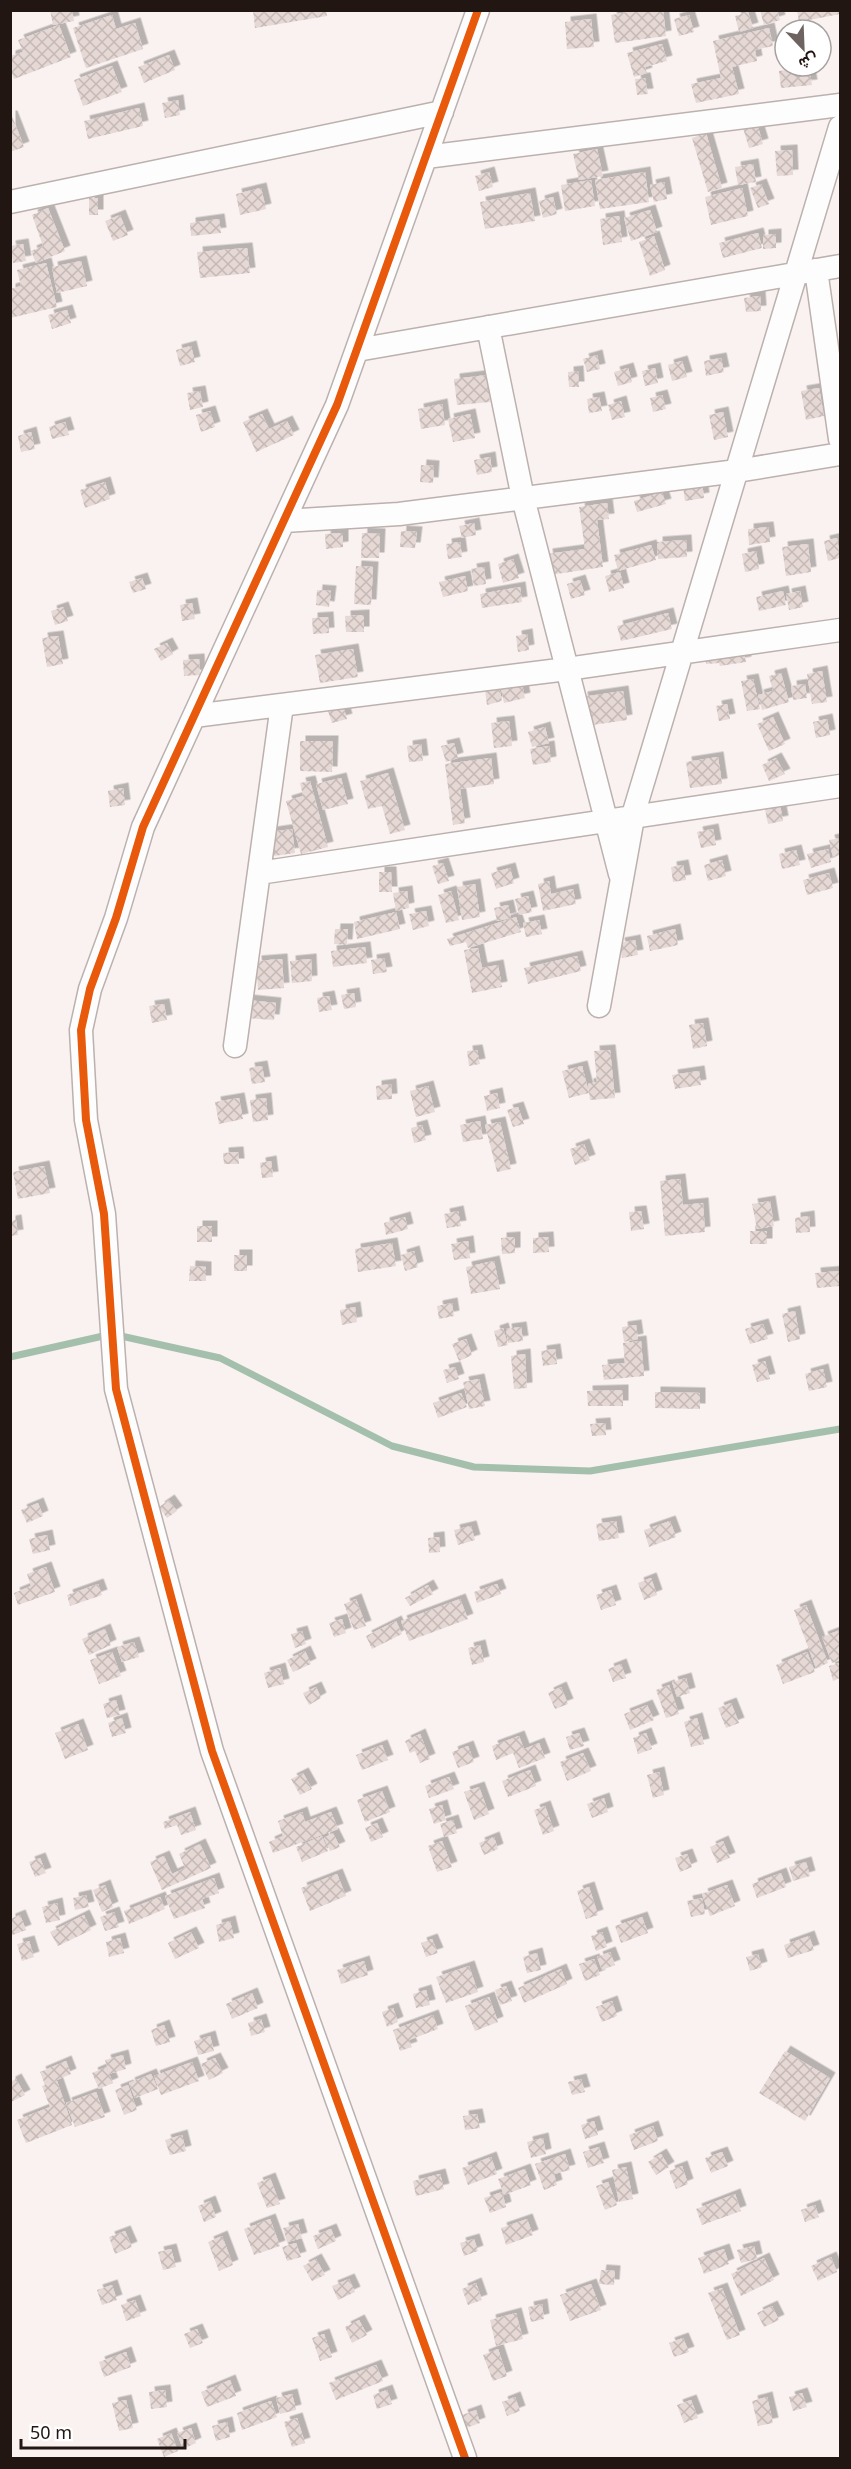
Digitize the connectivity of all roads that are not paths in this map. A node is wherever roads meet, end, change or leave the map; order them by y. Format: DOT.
graph roads {
  1 [pos="478,10"];
  2 [pos="840,105"];
  3 [pos="442,112"];
  4 [pos="840,127"];
  5 [pos="426,157"];
  6 [pos="10,202"];
  7 [pos="840,266"];
  8 [pos="806,272"];
  9 [pos="488,327"];
  10 [pos="357,350"];
  11 [pos="840,439"];
  12 [pos="840,454"];
  13 [pos="736,471"];
  14 [pos="523,498"];
  15 [pos="284,521"];
  16 [pos="840,630"];
  17 [pos="682,653"];
  18 [pos="567,669"];
  19 [pos="282,705"];
  20 [pos="194,716"];
  21 [pos="840,786"];
  22 [pos="633,818"];
  23 [pos="606,822"];
  24 [pos="259,873"];
  25 [pos="622,882"];
  26 [pos="599,1006"];
  27 [pos="235,1046"];
  28 [pos="465,2458"];
  1 -- 3 [label="street"];
  2 -- 5 [label="street"];
  3 -- 5 [label="street"];
  3 -- 6 [label="street"];
  4 -- 8 [label="street"];
  5 -- 10 [label="street"];
  7 -- 8 [label="street"];
  8 -- 9 [label="street"];
  8 -- 11 [label="street"];
  8 -- 13 [label="street"];
  9 -- 10 [label="street"];
  9 -- 14 [label="street"];
  10 -- 15 [label="street"];
  12 -- 13 [label="street"];
  13 -- 14 [label="street"];
  13 -- 17 [label="street"];
  14 -- 15 [label="street"];
  14 -- 18 [label="street"];
  15 -- 20 [label="street"];
  16 -- 17 [label="street"];
  17 -- 18 [label="street"];
  17 -- 22 [label="street"];
  18 -- 19 [label="street"];
  18 -- 23 [label="street"];
  19 -- 20 [label="street"];
  19 -- 24 [label="street"];
  20 -- 28 [label="street"];
  21 -- 22 [label="street"];
  22 -- 23 [label="street"];
  22 -- 25 [label="street"];
  23 -- 24 [label="street"];
  23 -- 25 [label="street"];
  24 -- 27 [label="street"];
  25 -- 26 [label="street"];
}
